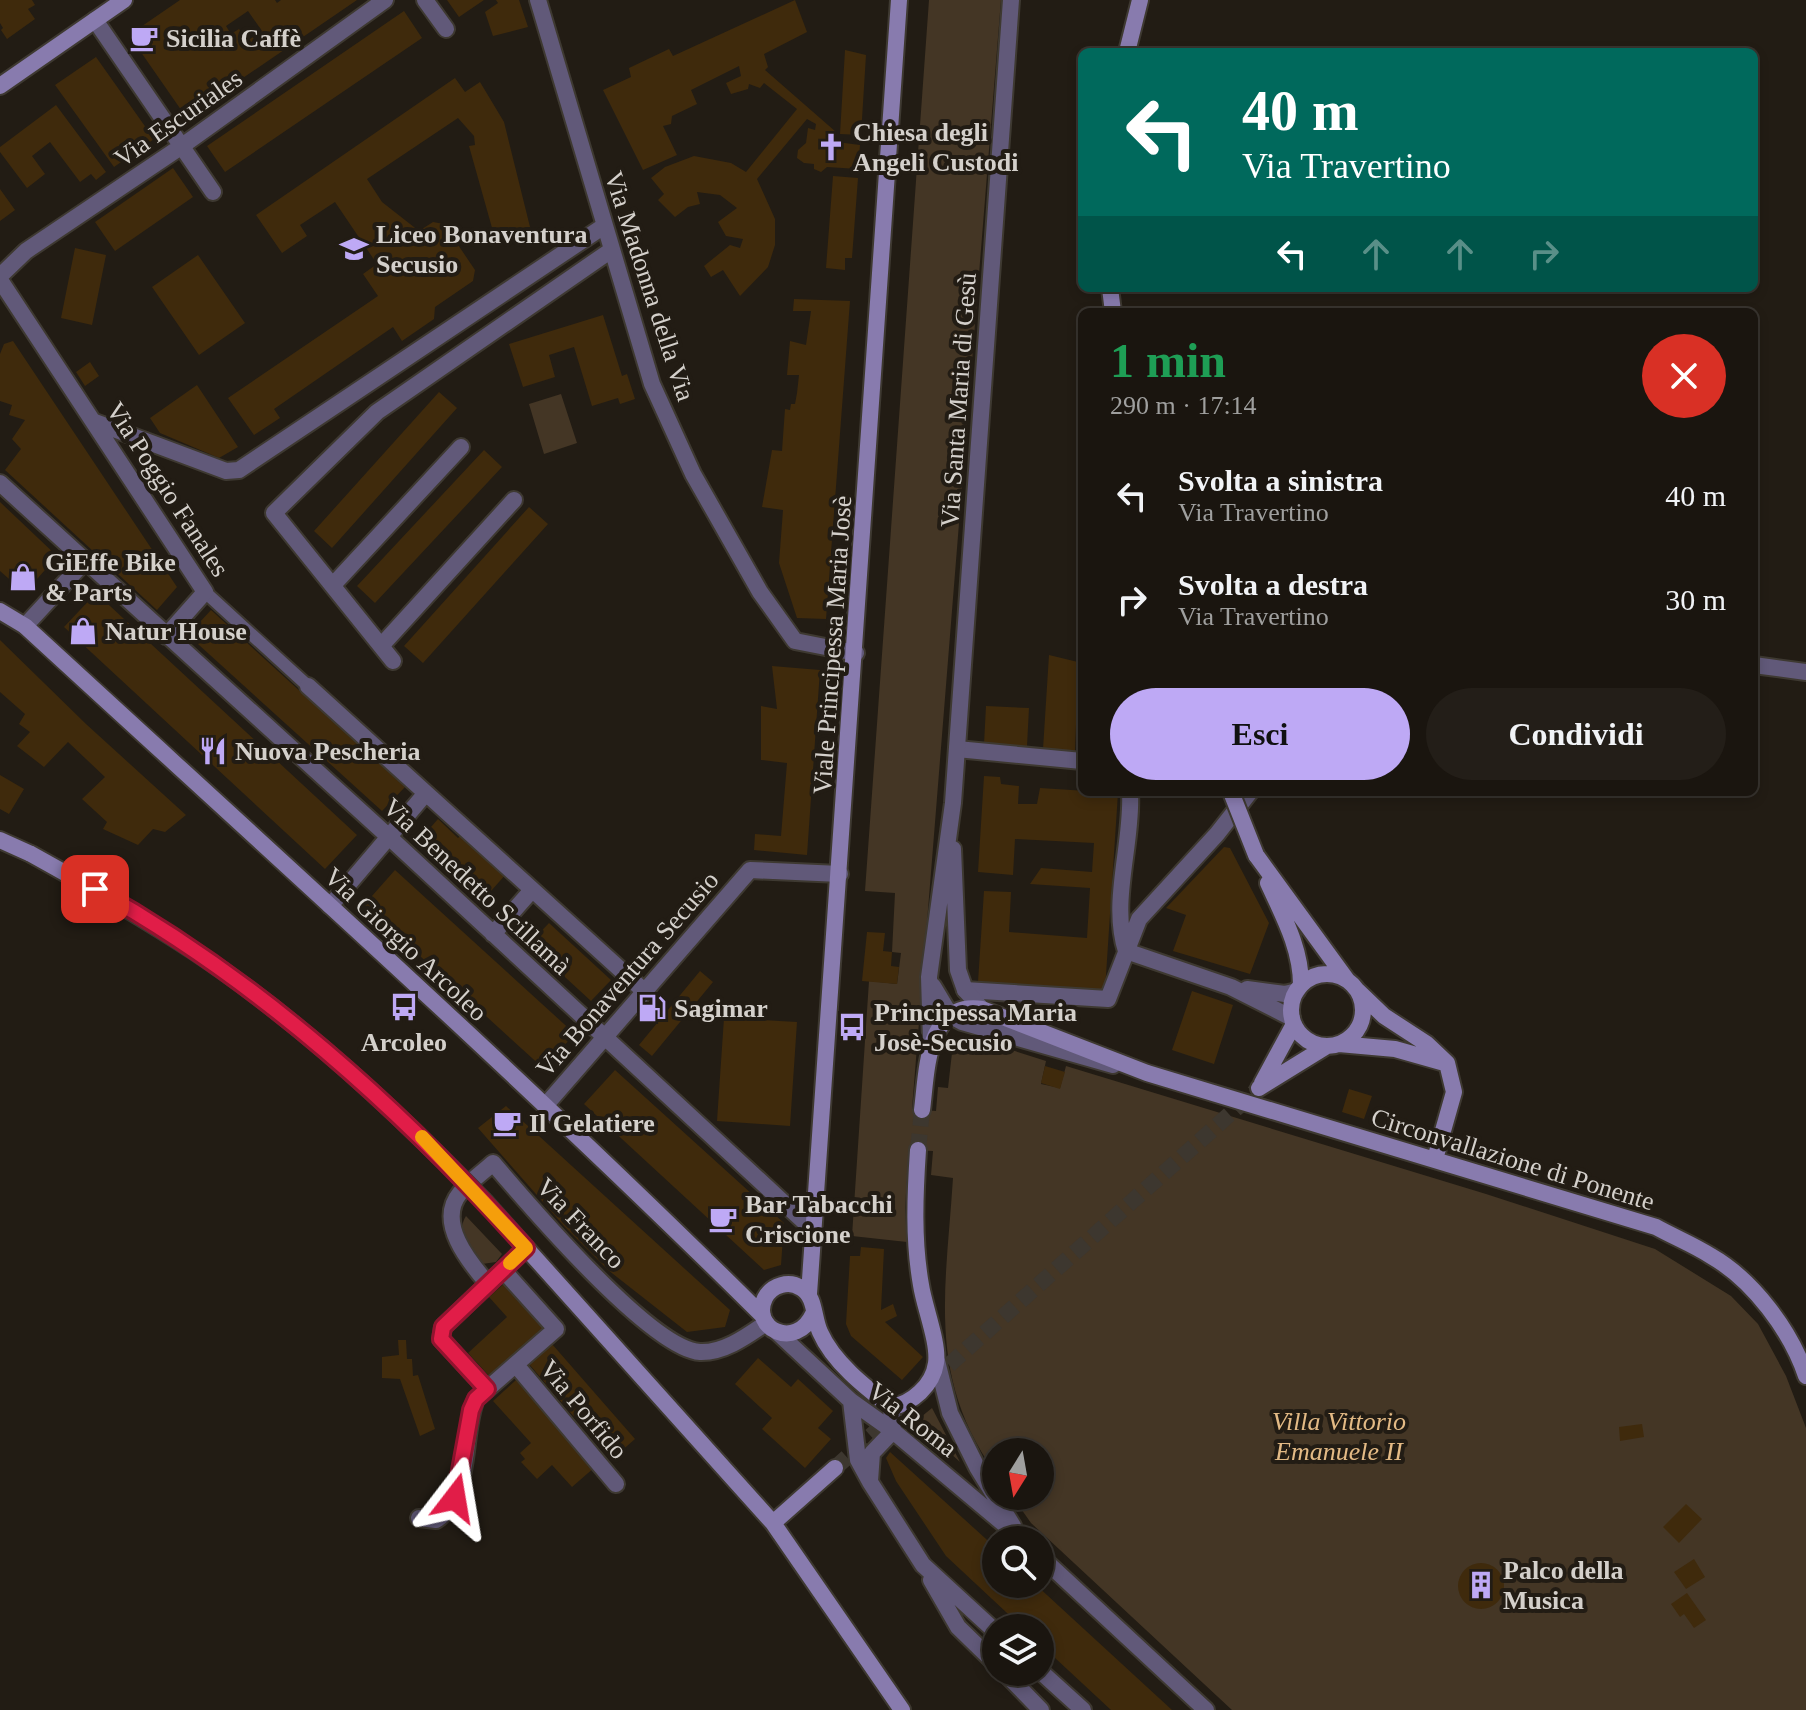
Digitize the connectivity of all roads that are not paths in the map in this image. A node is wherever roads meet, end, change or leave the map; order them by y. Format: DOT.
graph roads {
  1 [pos="124,0"];
  2 [pos="385,0"];
  3 [pos="425,0"];
  4 [pos="538,0"];
  5 [pos="899,0"];
  6 [pos="1011,0"];
  7 [pos="1140,0"];
  8 [pos="95,20"];
  9 [pos="446,29"];
  10 [pos="1128,48"];
  11 [pos="0,86"];
  12 [pos="182,146"];
  13 [pos="213,192"];
  14 [pos="604,226"];
  15 [pos="610,251"];
  16 [pos="0,278"];
  17 [pos="95,422"];
  18 [pos="461,447"];
  19 [pos="0,483"];
  20 [pos="514,500"];
  21 [pos="85,561"];
  22 [pos="333,585"];
  23 [pos="205,592"];
  24 [pos="3,610"];
  25 [pos="25,626"];
  26 [pos="166,636"];
  27 [pos="381,646"];
  28 [pos="856,653"];
  29 [pos="393,661"];
  30 [pos="1758,666"];
  31 [pos="1806,672"];
  32 [pos="308,686"];
  33 [pos="957,749"];
  34 [pos="1078,761"];
  35 [pos="426,793"];
  36 [pos="1130,796"];
  37 [pos="1233,796"];
  38 [pos="1247,796"];
  39 [pos="953,803"];
  40 [pos="389,837"];
  41 [pos="0,840"];
  42 [pos="1256,855"];
  43 [pos="840,874"];
  44 [pos="532,890"];
  45 [pos="330,906"];
  46 [pos="493,934"];
  47 [pos="1126,951"];
  48 [pos="929,977"];
  49 [pos="1352,985"];
  50 [pos="1231,987"];
  51 [pos="1299,988"];
  52 [pos="965,990"];
  53 [pos="644,991"];
  54 [pos="982,1009"];
  55 [pos="951,1016"];
  56 [pos="1293,1021"];
  57 [pos="605,1036"];
  58 [pos="931,1040"];
  59 [pos="1333,1045"];
  60 [pos="1447,1063"];
  61 [pos="1147,1073"];
  62 [pos="545,1106"];
  63 [pos="922,1110"];
  64 [pos="918,1150"];
  65 [pos="1435,1159"];
  66 [pos="813,1230"];
  67 [pos="526,1248"];
  68 [pos="503,1270"];
  69 [pos="488,1284"];
  70 [pos="809,1294"];
  71 [pos="813,1314"];
  72 [pos="769,1323"];
  73 [pos="937,1361"];
  74 [pos="516,1365"];
  75 [pos="1806,1376"];
  76 [pos="487,1389"];
  77 [pos="851,1401"];
  78 [pos="891,1407"];
  79 [pos="893,1431"];
  80 [pos="835,1468"];
  81 [pos="870,1482"];
  82 [pos="616,1484"];
  83 [pos="419,1518"];
  84 [pos="773,1523"];
  85 [pos="1006,1526"];
  86 [pos="1013,1526"];
  87 [pos="923,1565"];
  88 [pos="1054,1569"];
  89 [pos="982,1619"];
  90 [pos="982,1650"];
  91 [pos="1054,1684"];
  92 [pos="1018,1686"];
  93 [pos="902,1710"];
  94 [pos="1041,1710"];
  95 [pos="1083,1710"];
  96 [pos="1206,1710"];
  1 -- 8 [label="main road"];
  2 -- 12 [label="street, Via Escuriales"];
  3 -- 9 [label="street"];
  4 -- 14 [label="street, Via Madonna della Via"];
  5 -- 28 [label="main road, Viale Principessa Maria Josè"];
  6 -- 33 [label="street, Via Santa Maria di Gesù"];
  7 -- 10 [label="main road"];
  8 -- 11 [label="main road"];
  8 -- 12 [label="street"];
  12 -- 13 [label="street"];
  12 -- 16 [label="street, Via Escuriales"];
  14 -- 15 [label="street, Via Madonna della Via"];
  14 -- 17 [label="street"];
  15 -- 22 [label="street"];
  15 -- 28 [label="street, Via Madonna della Via"];
  16 -- 17 [label="street, Via Poggio Fanales"];
  17 -- 23 [label="street, Via Poggio Fanales"];
  18 -- 22 [label="street"];
  19 -- 21 [label="street, Via Benedetto Scillamà"];
  20 -- 27 [label="street"];
  21 -- 25 [label="street"];
  21 -- 26 [label="street, Via Benedetto Scillamà"];
  22 -- 27 [label="street"];
  23 -- 26 [label="street"];
  23 -- 32 [label="street, Via Poggio Fanales"];
  24 -- 25 [label="main road, Via Giorgio Arcoleo"];
  25 -- 45 [label="main road, Via Giorgio Arcoleo"];
  26 -- 40 [label="street, Via Benedetto Scillamà"];
  27 -- 29 [label="street"];
  28 -- 43 [label="main road, Viale Principessa Maria Josè"];
  30 -- 31 [label="street"];
  32 -- 35 [label="street, Via Poggio Fanales"];
  33 -- 34 [label="street"];
  33 -- 39 [label="street, Via Santa Maria di Gesù"];
  35 -- 40 [label="street"];
  35 -- 44 [label="street, Via Poggio Fanales"];
  36 -- 47 [label="street"];
  37 -- 42 [label="main road, bridge"];
  38 -- 47 [label="street"];
  39 -- 48 [label="street"];
  39 -- 52 [label="street"];
  40 -- 45 [label="street"];
  40 -- 46 [label="street, Via Benedetto Scillamà"];
  41 -- 67 [label="main road, bridge"];
  42 -- 49 [label="main road"];
  42 -- 51 [label="main road"];
  43 -- 53 [label="street, Via Bonaventura Secusio"];
  43 -- 66 [label="main road, Viale Principessa Maria Josè"];
  44 -- 46 [label="street"];
  44 -- 53 [label="street, Via Poggio Fanales"];
  45 -- 62 [label="main road, Via Giorgio Arcoleo"];
  46 -- 57 [label="street, Via Benedetto Scillamà"];
  47 -- 50 [label="street"];
  47 -- 52 [label="street"];
  48 -- 55 [label="street"];
  48 -- 58 [label="street"];
  49 -- 51 [label="main road"];
  49 -- 59 [label="main road"];
  49 -- 60 [label="main road"];
  50 -- 51 [label="street"];
  50 -- 56 [label="street"];
  51 -- 56 [label="main road"];
  52 -- 54 [label="street"];
  53 -- 57 [label="street, Via Bonaventura Secusio"];
  54 -- 55 [label="main road"];
  54 -- 61 [label="main road, Circonvallazione di Ponente"];
  55 -- 58 [label="main road"];
  55 -- 61 [label="street"];
  56 -- 59 [label="main road"];
  56 -- 59 [label="main road"];
  57 -- 62 [label="street, Via Bonaventura Secusio"];
  57 -- 66 [label="street, Via Benedetto Scillamà"];
  58 -- 63 [label="main road"];
  59 -- 60 [label="main road"];
  60 -- 65 [label="main road"];
  61 -- 65 [label="main road, Circonvallazione di Ponente"];
  62 -- 72 [label="main road, Via Giorgio Arcoleo"];
  64 -- 73 [label="main road"];
  65 -- 75 [label="main road, Circonvallazione di Ponente"];
  66 -- 70 [label="main road, Viale Principessa Maria Josè"];
  67 -- 68 [label="street"];
  67 -- 84 [label="main road"];
  68 -- 69 [label="street"];
  68 -- 74 [label="street"];
  69 -- 72 [label="street, Via Franco"];
  69 -- 76 [label="street"];
  70 -- 71 [label="main road"];
  70 -- 72 [label="main road"];
  71 -- 72 [label="main road"];
  71 -- 78 [label="main road"];
  72 -- 77 [label="street, Via Roma"];
  73 -- 78 [label="main road"];
  73 -- 86 [label="street"];
  74 -- 76 [label="street"];
  74 -- 82 [label="street, Via Porfido"];
  76 -- 83 [label="street"];
  77 -- 79 [label="street, Via Roma"];
  77 -- 81 [label="street"];
  78 -- 79 [label="street"];
  79 -- 81 [label="street"];
  79 -- 85 [label="street, Via Roma"];
  80 -- 84 [label="main road"];
  81 -- 87 [label="street"];
  84 -- 93 [label="main road"];
  87 -- 89 [label="street"];
  87 -- 90 [label="street"];
  88 -- 96 [label="street"];
  91 -- 95 [label="street"];
  92 -- 94 [label="street"];
}
